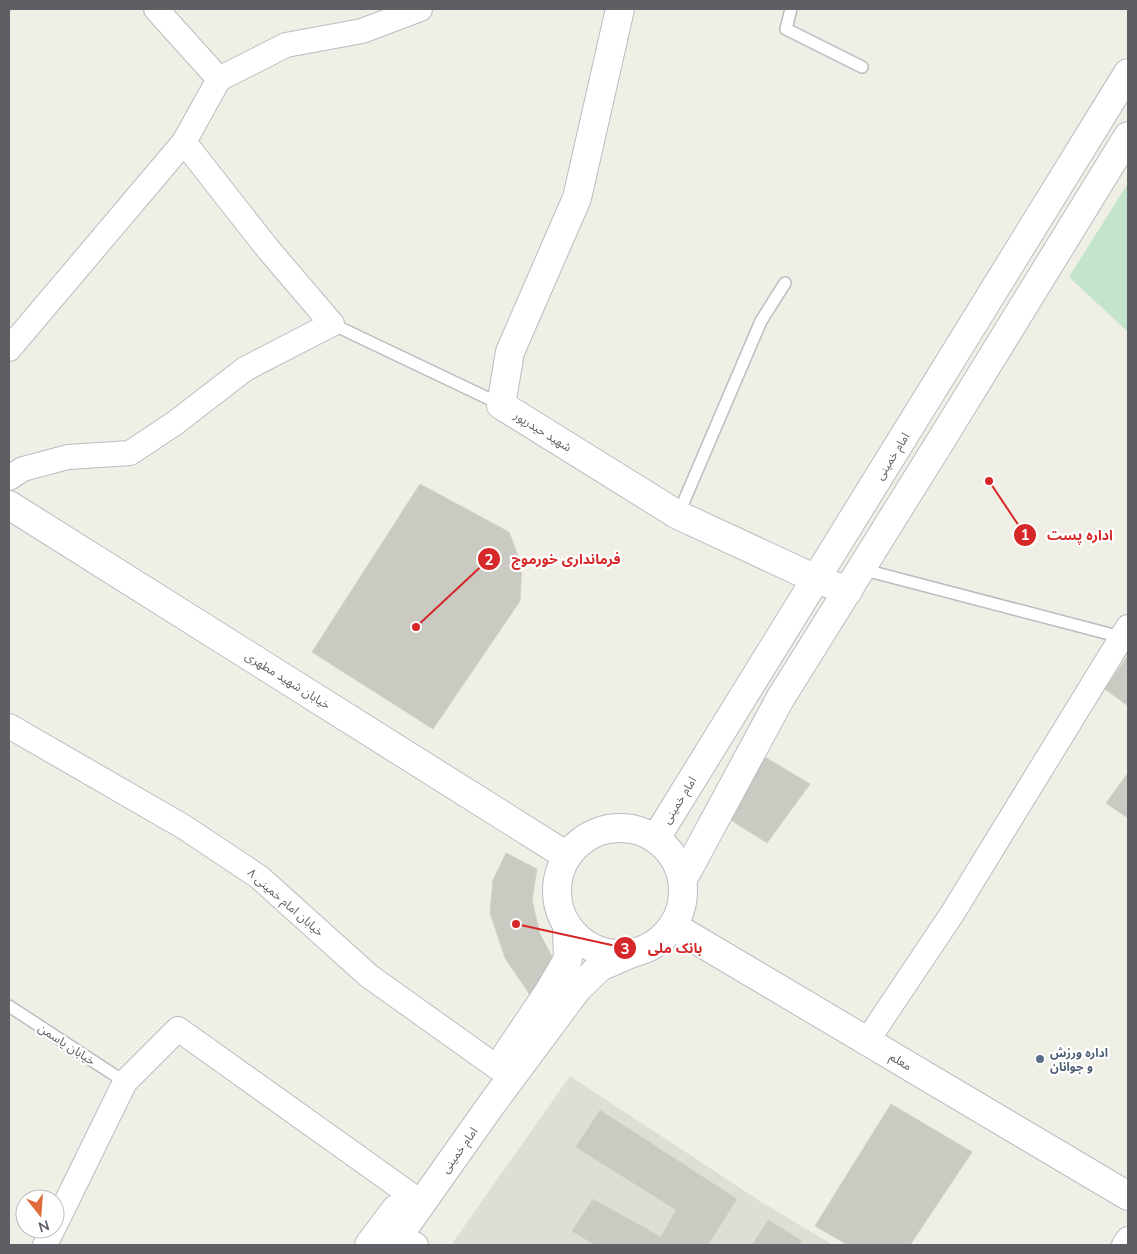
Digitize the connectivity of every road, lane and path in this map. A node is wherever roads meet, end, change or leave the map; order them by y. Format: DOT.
graph roads {
  1 [pos="156,9"];
  2 [pos="420,9"];
  3 [pos="620,9"];
  4 [pos="791,9"];
  5 [pos="862,67"];
  6 [pos="1128,73"];
  7 [pos="219,79"];
  8 [pos="1128,136"];
  9 [pos="184,142"];
  10 [pos="784,283"];
  11 [pos="332,324"];
  12 [pos="9,349"];
  13 [pos="501,405"];
  14 [pos="9,478"];
  15 [pos="9,505"];
  16 [pos="678,515"];
  17 [pos="816,579"];
  18 [pos="854,580"];
  19 [pos="1125,632"];
  20 [pos="9,726"];
  21 [pos="656,838"];
  22 [pos="567,856"];
  23 [pos="683,879"];
  24 [pos="567,926"];
  25 [pos="673,926"];
  26 [pos="632,953"];
  27 [pos="9,1006"];
  28 [pos="867,1041"];
  29 [pos="498,1068"];
  30 [pos="125,1082"];
  31 [pos="408,1193"];
  32 [pos="1128,1196"];
  33 [pos="65,1205"];
  34 [pos="1128,1239"];
  35 [pos="403,1242"];
  36 [pos="369,1245"];
  37 [pos="1124,1245"];
  1 -- 7 [label="street"];
  2 -- 7 [label="street"];
  3 -- 13 [label="main road, شهید حیدرپور"];
  4 -- 5 [label="lane"];
  6 -- 17 [label="main road, امام خمینی"];
  7 -- 9 [label="street"];
  8 -- 18 [label="main road"];
  9 -- 11 [label="street"];
  9 -- 12 [label="street"];
  10 -- 16 [label="lane"];
  11 -- 13 [label="lane"];
  11 -- 14 [label="street"];
  13 -- 16 [label="main road, شهید حیدرپور"];
  15 -- 22 [label="main road, خیابان شهید مطهری"];
  16 -- 17 [label="main road, شهید حیدرپور"];
  17 -- 18 [label="main road, شهید حیدرپور"];
  17 -- 21 [label="main road, امام خمینی"];
  18 -- 19 [label="lane"];
  18 -- 23 [label="main road"];
  19 -- 28 [label="street"];
  20 -- 29 [label="street, خیابان امام خمینی ۸"];
  21 -- 22 [label="main road"];
  21 -- 23 [label="main road"];
  22 -- 24 [label="main road"];
  23 -- 25 [label="main road"];
  24 -- 26 [label="main road"];
  24 -- 29 [label="main road, امام خمینی"];
  25 -- 26 [label="main road"];
  25 -- 28 [label="main road, معلم"];
  26 -- 35 [label="main road, امام خمینی"];
  27 -- 30 [label="lane, خیابان یاسمن"];
  28 -- 32 [label="main road, معلم"];
  29 -- 31 [label="main road, امام خمینی"];
  30 -- 31 [label="street"];
  30 -- 33 [label="street"];
  31 -- 36 [label="main road, امام خمینی"];
  34 -- 37 [label="street"];
}
